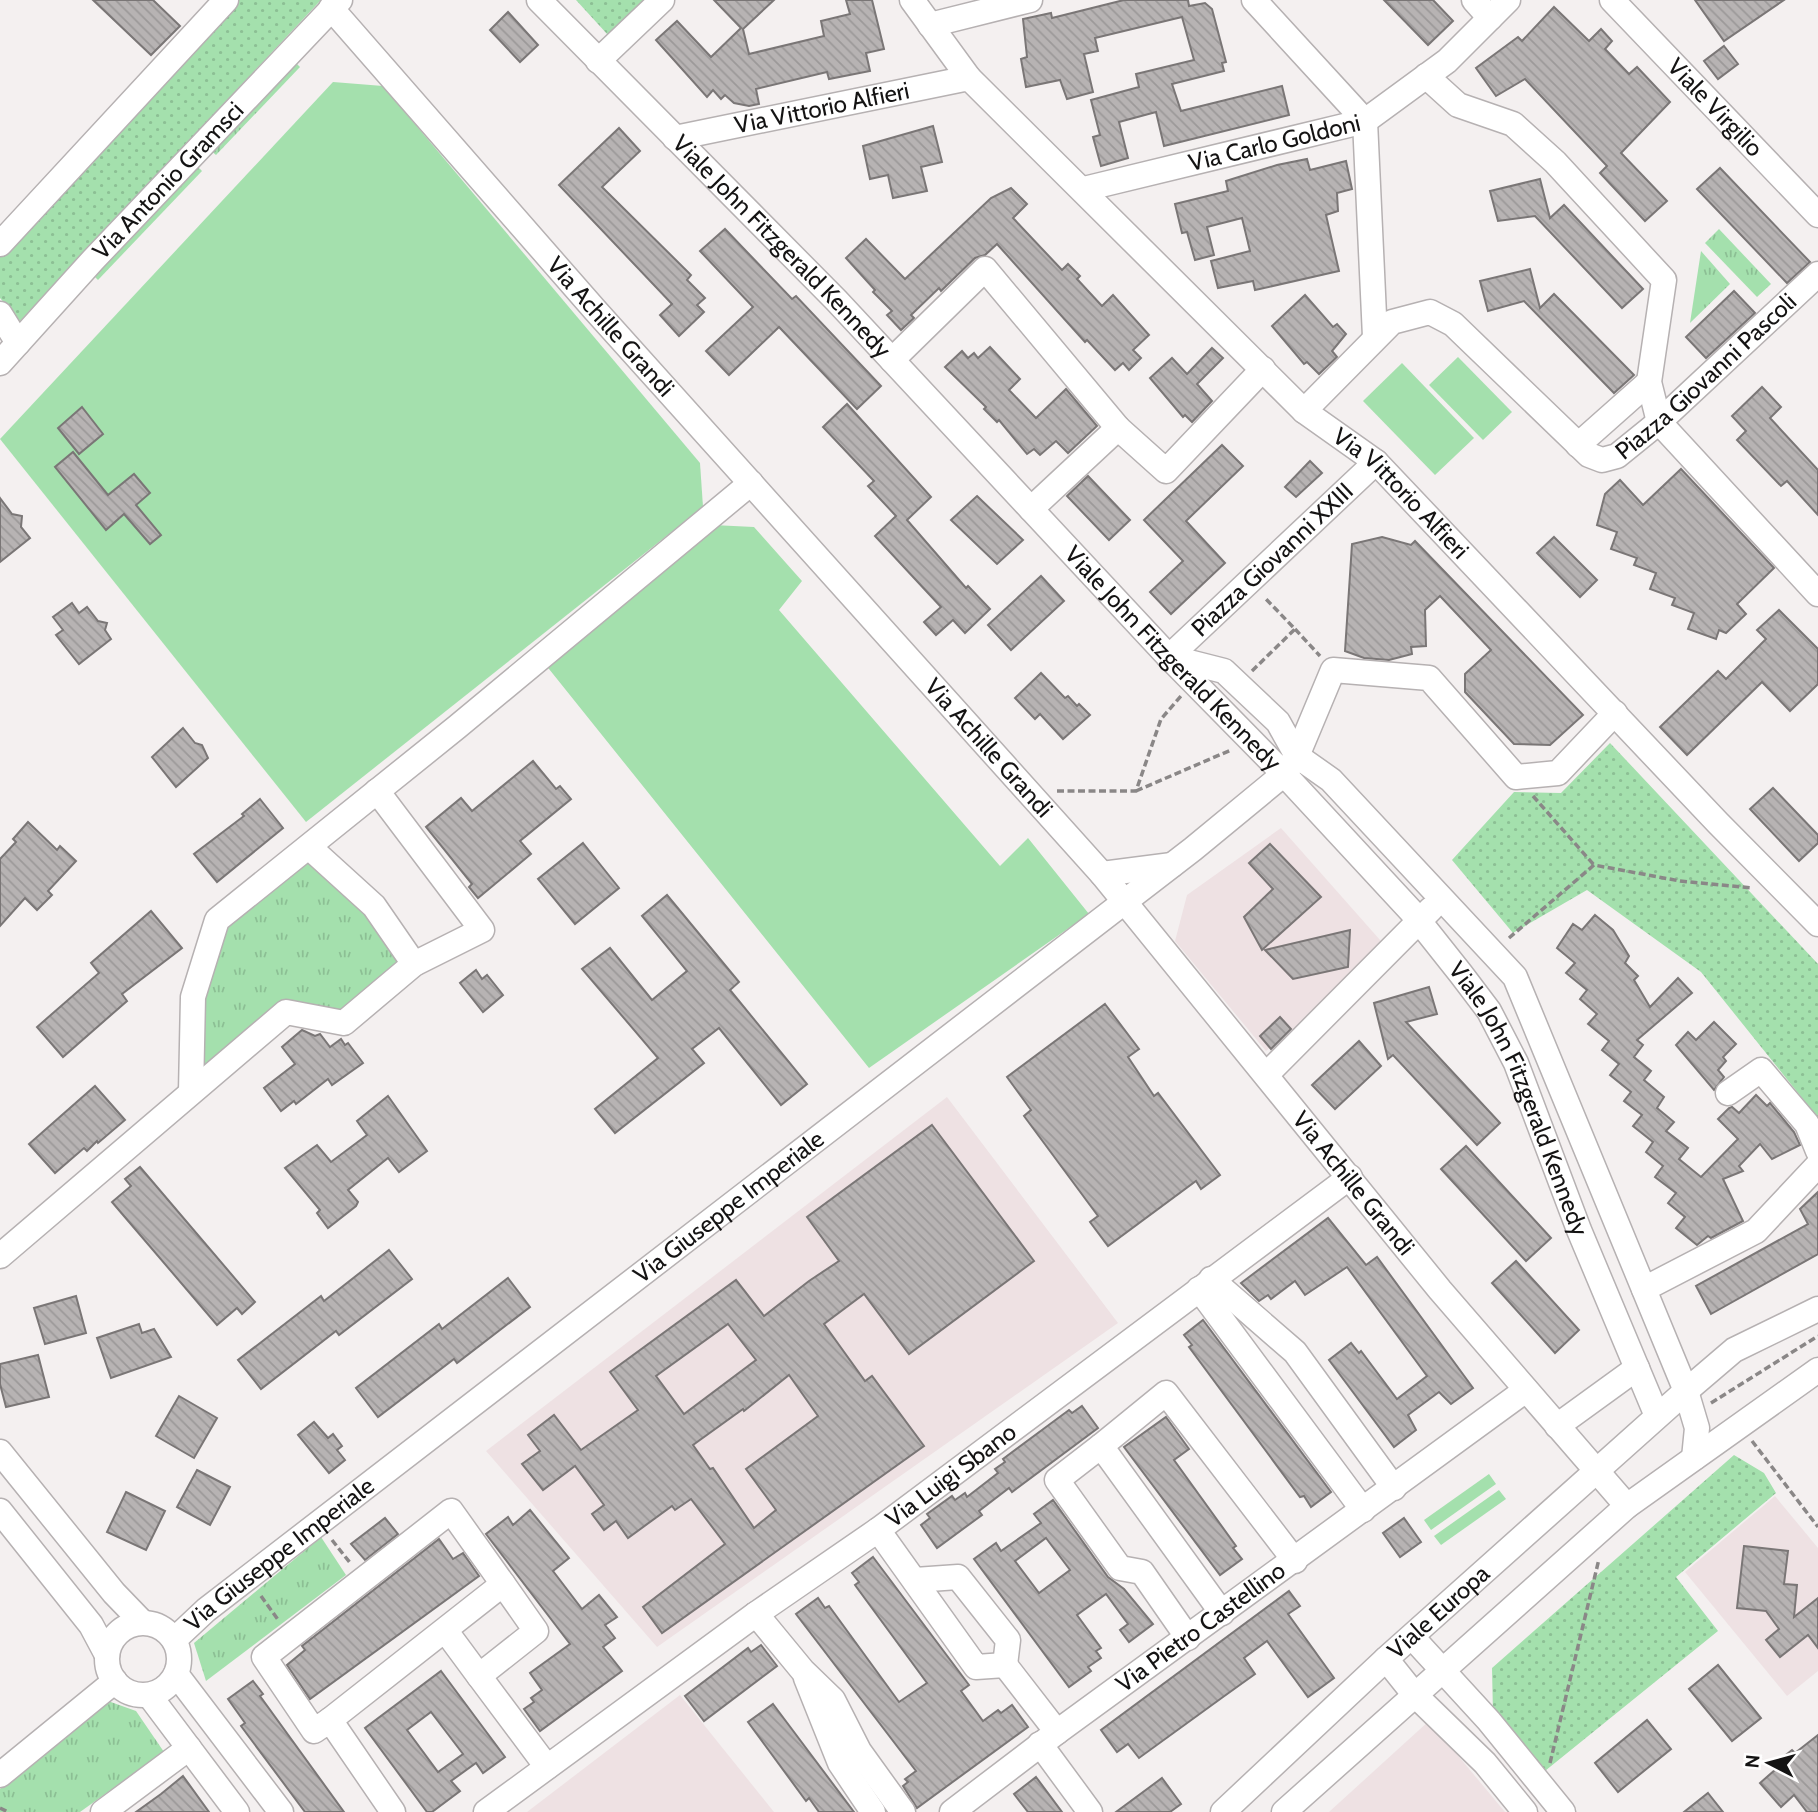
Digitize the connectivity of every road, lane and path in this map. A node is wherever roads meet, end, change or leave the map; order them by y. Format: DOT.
graph roads {
  1 [pos="226,0"];
  2 [pos="539,0"];
  3 [pos="662,0"];
  4 [pos="912,0"];
  5 [pos="1030,0"];
  6 [pos="1254,0"];
  7 [pos="1508,0"];
  8 [pos="1612,0"];
  9 [pos="336,4"];
  10 [pos="1482,9"];
  11 [pos="930,26"];
  12 [pos="598,61"];
  13 [pos="1426,76"];
  14 [pos="969,78"];
  15 [pos="1364,121"];
  16 [pos="675,138"];
  17 [pos="1084,189"];
  18 [pos="1818,215"];
  19 [pos="0,244"];
  20 [pos="1818,274"];
  21 [pos="0,314"];
  22 [pos="1375,338"];
  23 [pos="18,344"];
  24 [pos="892,360"];
  25 [pos="0,363"];
  26 [pos="1262,369"];
  27 [pos="1649,382"];
  28 [pos="1304,411"];
  29 [pos="1659,422"];
  30 [pos="1118,428"];
  31 [pos="1578,445"];
  32 [pos="1376,462"];
  33 [pos="751,483"];
  34 [pos="1031,509"];
  35 [pos="1248,581"];
  36 [pos="1818,594"];
  37 [pos="1295,629"];
  38 [pos="1169,657"];
  39 [pos="1333,670"];
  40 [pos="1194,681"];
  41 [pos="1237,683"];
  42 [pos="1615,713"];
  43 [pos="1256,746"];
  44 [pos="1291,765"];
  45 [pos="1516,777"];
  46 [pos="1027,791"];
  47 [pos="1136,791"];
  48 [pos="377,792"];
  49 [pos="309,847"];
  50 [pos="1172,865"];
  51 [pos="1594,866"];
  52 [pos="1102,874"];
  53 [pos="1786,891"];
  54 [pos="1442,898"];
  55 [pos="1124,903"];
  56 [pos="1419,922"];
  57 [pos="1818,924"];
  58 [pos="1492,952"];
  59 [pos="414,964"];
  60 [pos="1266,1075"];
  61 [pos="191,1092"];
  62 [pos="1728,1093"];
  63 [pos="1818,1151"];
  64 [pos="1818,1165"];
  65 [pos="1350,1177"];
  66 [pos="0,1256"];
  67 [pos="1205,1284"];
  68 [pos="1644,1289"];
  69 [pos="1818,1309"];
  70 [pos="1637,1368"];
  71 [pos="1818,1370"];
  72 [pos="1526,1390"];
  73 [pos="1324,1391"];
  74 [pos="1686,1391"];
  75 [pos="1292,1415"];
  76 [pos="1657,1416"];
  77 [pos="1557,1426"];
  78 [pos="1740,1426"];
  79 [pos="1101,1446"];
  80 [pos="0,1452"];
  81 [pos="1695,1458"];
  82 [pos="1598,1471"];
  83 [pos="1394,1488"];
  84 [pos="1628,1506"];
  85 [pos="1363,1510"];
  86 [pos="0,1511"];
  87 [pos="319,1522"];
  88 [pos="1608,1523"];
  89 [pos="1818,1527"];
  90 [pos="878,1530"];
  91 [pos="1295,1561"];
  92 [pos="247,1578"];
  93 [pos="363,1579"];
  94 [pos="915,1580"];
  95 [pos="503,1584"];
  96 [pos="1222,1613"];
  97 [pos="756,1614"];
  98 [pos="142,1622"];
  99 [pos="445,1630"];
  100 [pos="289,1637"];
  101 [pos="1412,1637"];
  102 [pos="1188,1638"];
  103 [pos="174,1640"];
  104 [pos="107,1655"];
  105 [pos="1385,1659"];
  106 [pos="1005,1665"];
  107 [pos="803,1671"];
  108 [pos="1441,1671"];
  109 [pos="176,1674"];
  110 [pos="479,1676"];
  111 [pos="115,1681"];
  112 [pos="149,1695"];
  113 [pos="1414,1695"];
  114 [pos="330,1720"];
  115 [pos="1049,1738"];
  116 [pos="188,1748"];
  117 [pos="547,1767"];
  118 [pos="0,1775"];
  119 [pos="1544,1789"];
  120 [pos="0,1808"];
  121 [pos="9,1812"];
  122 [pos="103,1812"];
  123 [pos="237,1812"];
  124 [pos="281,1812"];
  125 [pos="393,1812"];
  126 [pos="486,1812"];
  127 [pos="873,1812"];
  128 [pos="903,1812"];
  129 [pos="952,1812"];
  130 [pos="1090,1812"];
  131 [pos="1223,1812"];
  132 [pos="1284,1812"];
  133 [pos="1525,1812"];
  134 [pos="1563,1812"];
  1 -- 19 [label="street"];
  2 -- 12 [label="street, Viale John Fitzgerald Kennedy"];
  3 -- 12 [label="street"];
  4 -- 11 [label="street, Via Vittorio Alfieri"];
  5 -- 11 [label="street"];
  6 -- 15 [label="street"];
  7 -- 10 [label="street, Via Carlo Goldoni"];
  8 -- 18 [label="street, Viale Virgilio"];
  9 -- 23 [label="street, Via Antonio Gramsci"];
  9 -- 33 [label="street, Via Achille Grandi"];
  10 -- 13 [label="street, Via Carlo Goldoni"];
  11 -- 14 [label="street, Via Vittorio Alfieri"];
  12 -- 16 [label="street, Viale John Fitzgerald Kennedy"];
  13 -- 15 [label="street, Via Carlo Goldoni"];
  13 -- 27 [label="street"];
  14 -- 16 [label="street, Via Vittorio Alfieri"];
  14 -- 17 [label="street, Via Vittorio Alfieri"];
  15 -- 17 [label="street, Via Carlo Goldoni"];
  15 -- 22 [label="street"];
  16 -- 24 [label="street, Viale John Fitzgerald Kennedy"];
  17 -- 26 [label="street, Via Vittorio Alfieri"];
  20 -- 29 [label="street, Piazza Giovanni Pascoli"];
  21 -- 23 [label="street"];
  22 -- 28 [label="street, Piazza Giovanni Pascoli"];
  22 -- 31 [label="street, Piazza Giovanni Pascoli"];
  23 -- 25 [label="street, Via Antonio Gramsci"];
  24 -- 30 [label="street"];
  24 -- 34 [label="street, Viale John Fitzgerald Kennedy"];
  26 -- 28 [label="street, Via Vittorio Alfieri"];
  26 -- 30 [label="street"];
  27 -- 29 [label="street"];
  27 -- 31 [label="street"];
  28 -- 32 [label="street, Via Vittorio Alfieri"];
  29 -- 31 [label="street, Piazza Giovanni Pascoli"];
  29 -- 36 [label="street"];
  30 -- 34 [label="street"];
  32 -- 35 [label="street, Piazza Giovanni XXIII"];
  32 -- 42 [label="street, Via Vittorio Alfieri"];
  33 -- 46 [label="street, Via Achille Grandi"];
  33 -- 48 [label="street"];
  34 -- 38 [label="street, Viale John Fitzgerald Kennedy"];
  35 -- 37 [label="path"];
  35 -- 38 [label="street, Piazza Giovanni XXIII"];
  37 -- 39 [label="path"];
  37 -- 41 [label="path"];
  38 -- 40 [label="street, Viale John Fitzgerald Kennedy"];
  38 -- 41 [label="street"];
  39 -- 44 [label="street"];
  39 -- 45 [label="street"];
  40 -- 43 [label="street, Viale John Fitzgerald Kennedy"];
  40 -- 47 [label="path"];
  41 -- 44 [label="street"];
  42 -- 45 [label="street"];
  42 -- 53 [label="street, Via Vittorio Alfieri"];
  43 -- 44 [label="street"];
  43 -- 47 [label="path"];
  44 -- 50 [label="street, Via Giuseppe Imperiale"];
  44 -- 54 [label="street, Viale John Fitzgerald Kennedy"];
  44 -- 56 [label="street, Viale John Fitzgerald Kennedy"];
  45 -- 51 [label="path"];
  46 -- 47 [label="path"];
  46 -- 52 [label="street, Via Achille Grandi"];
  48 -- 49 [label="street"];
  48 -- 59 [label="street"];
  49 -- 59 [label="street"];
  49 -- 61 [label="street"];
  50 -- 52 [label="street"];
  50 -- 55 [label="street, Via Giuseppe Imperiale"];
  51 -- 53 [label="path"];
  51 -- 58 [label="path"];
  52 -- 55 [label="street, Via Achille Grandi"];
  53 -- 57 [label="street, Via Vittorio Alfieri"];
  54 -- 56 [label="street"];
  54 -- 58 [label="street, Viale John Fitzgerald Kennedy"];
  55 -- 60 [label="street, Via Achille Grandi"];
  55 -- 87 [label="street, Via Giuseppe Imperiale"];
  56 -- 60 [label="street"];
  56 -- 70 [label="street, Viale John Fitzgerald Kennedy"];
  58 -- 68 [label="street, Viale John Fitzgerald Kennedy"];
  59 -- 61 [label="street"];
  60 -- 65 [label="street, Via Achille Grandi"];
  61 -- 66 [label="street"];
  62 -- 63 [label="street"];
  64 -- 68 [label="street"];
  65 -- 67 [label="street, Via Luigi Sbano"];
  65 -- 72 [label="street, Via Achille Grandi"];
  67 -- 73 [label="street"];
  67 -- 75 [label="street"];
  67 -- 90 [label="street, Via Luigi Sbano"];
  68 -- 74 [label="street, Viale John Fitzgerald Kennedy"];
  69 -- 74 [label="street, Viale Europa"];
  70 -- 76 [label="street, Viale John Fitzgerald Kennedy"];
  70 -- 77 [label="street"];
  71 -- 78 [label="street, Viale Europa"];
  72 -- 77 [label="street, Via Achille Grandi"];
  72 -- 83 [label="street, Via Pietro Castellino"];
  73 -- 75 [label="street"];
  73 -- 83 [label="street"];
  74 -- 76 [label="street, Viale Europa"];
  74 -- 81 [label="street, Viale John Fitzgerald Kennedy"];
  75 -- 85 [label="street"];
  76 -- 82 [label="street, Viale Europa"];
  77 -- 82 [label="street, Via Achille Grandi"];
  78 -- 81 [label="street, Viale Europa"];
  78 -- 89 [label="path"];
  79 -- 91 [label="street"];
  79 -- 96 [label="street"];
  79 -- 102 [label="street"];
  80 -- 98 [label="street"];
  81 -- 84 [label="street, Viale Europa"];
  82 -- 84 [label="street, Via Achille Grandi"];
  82 -- 101 [label="street, Viale Europa"];
  83 -- 85 [label="street, Via Pietro Castellino"];
  84 -- 88 [label="street, Viale Europa"];
  85 -- 91 [label="street, Via Pietro Castellino"];
  86 -- 104 [label="street"];
  87 -- 92 [label="street, Via Giuseppe Imperiale"];
  87 -- 93 [label="path"];
  88 -- 108 [label="street, Viale Europa"];
  88 -- 119 [label="path"];
  90 -- 94 [label="street"];
  90 -- 97 [label="street, Via Luigi Sbano"];
  91 -- 96 [label="street, Via Pietro Castellino"];
  92 -- 100 [label="path"];
  92 -- 103 [label="street, Via Giuseppe Imperiale"];
  93 -- 95 [label="street"];
  93 -- 100 [label="street"];
  94 -- 106 [label="street"];
  94 -- 106 [label="street"];
  95 -- 99 [label="street"];
  95 -- 110 [label="street"];
  96 -- 102 [label="street, Via Pietro Castellino"];
  97 -- 107 [label="street"];
  97 -- 117 [label="street, Via Luigi Sbano"];
  98 -- 103 [label="street"];
  98 -- 104 [label="street"];
  99 -- 110 [label="street"];
  99 -- 114 [label="street"];
  100 -- 114 [label="street"];
  101 -- 105 [label="street, Viale Europa"];
  101 -- 108 [label="street"];
  102 -- 115 [label="street, Via Pietro Castellino"];
  103 -- 109 [label="street"];
  104 -- 111 [label="street"];
  105 -- 113 [label="street"];
  105 -- 131 [label="street, Viale Europa"];
  106 -- 115 [label="street"];
  107 -- 127 [label="street"];
  107 -- 128 [label="street"];
  108 -- 113 [label="street, Viale Europa"];
  108 -- 119 [label="street"];
  109 -- 112 [label="street"];
  109 -- 124 [label="street"];
  110 -- 117 [label="street"];
  111 -- 112 [label="street"];
  111 -- 118 [label="street"];
  112 -- 116 [label="street"];
  113 -- 132 [label="street, Viale Europa"];
  113 -- 133 [label="street"];
  114 -- 125 [label="street"];
  115 -- 129 [label="street, Via Pietro Castellino"];
  115 -- 130 [label="street"];
  116 -- 122 [label="street"];
  116 -- 123 [label="street"];
  117 -- 126 [label="street, Via Luigi Sbano"];
  119 -- 134 [label="street"];
  120 -- 121 [label="path"];
}
